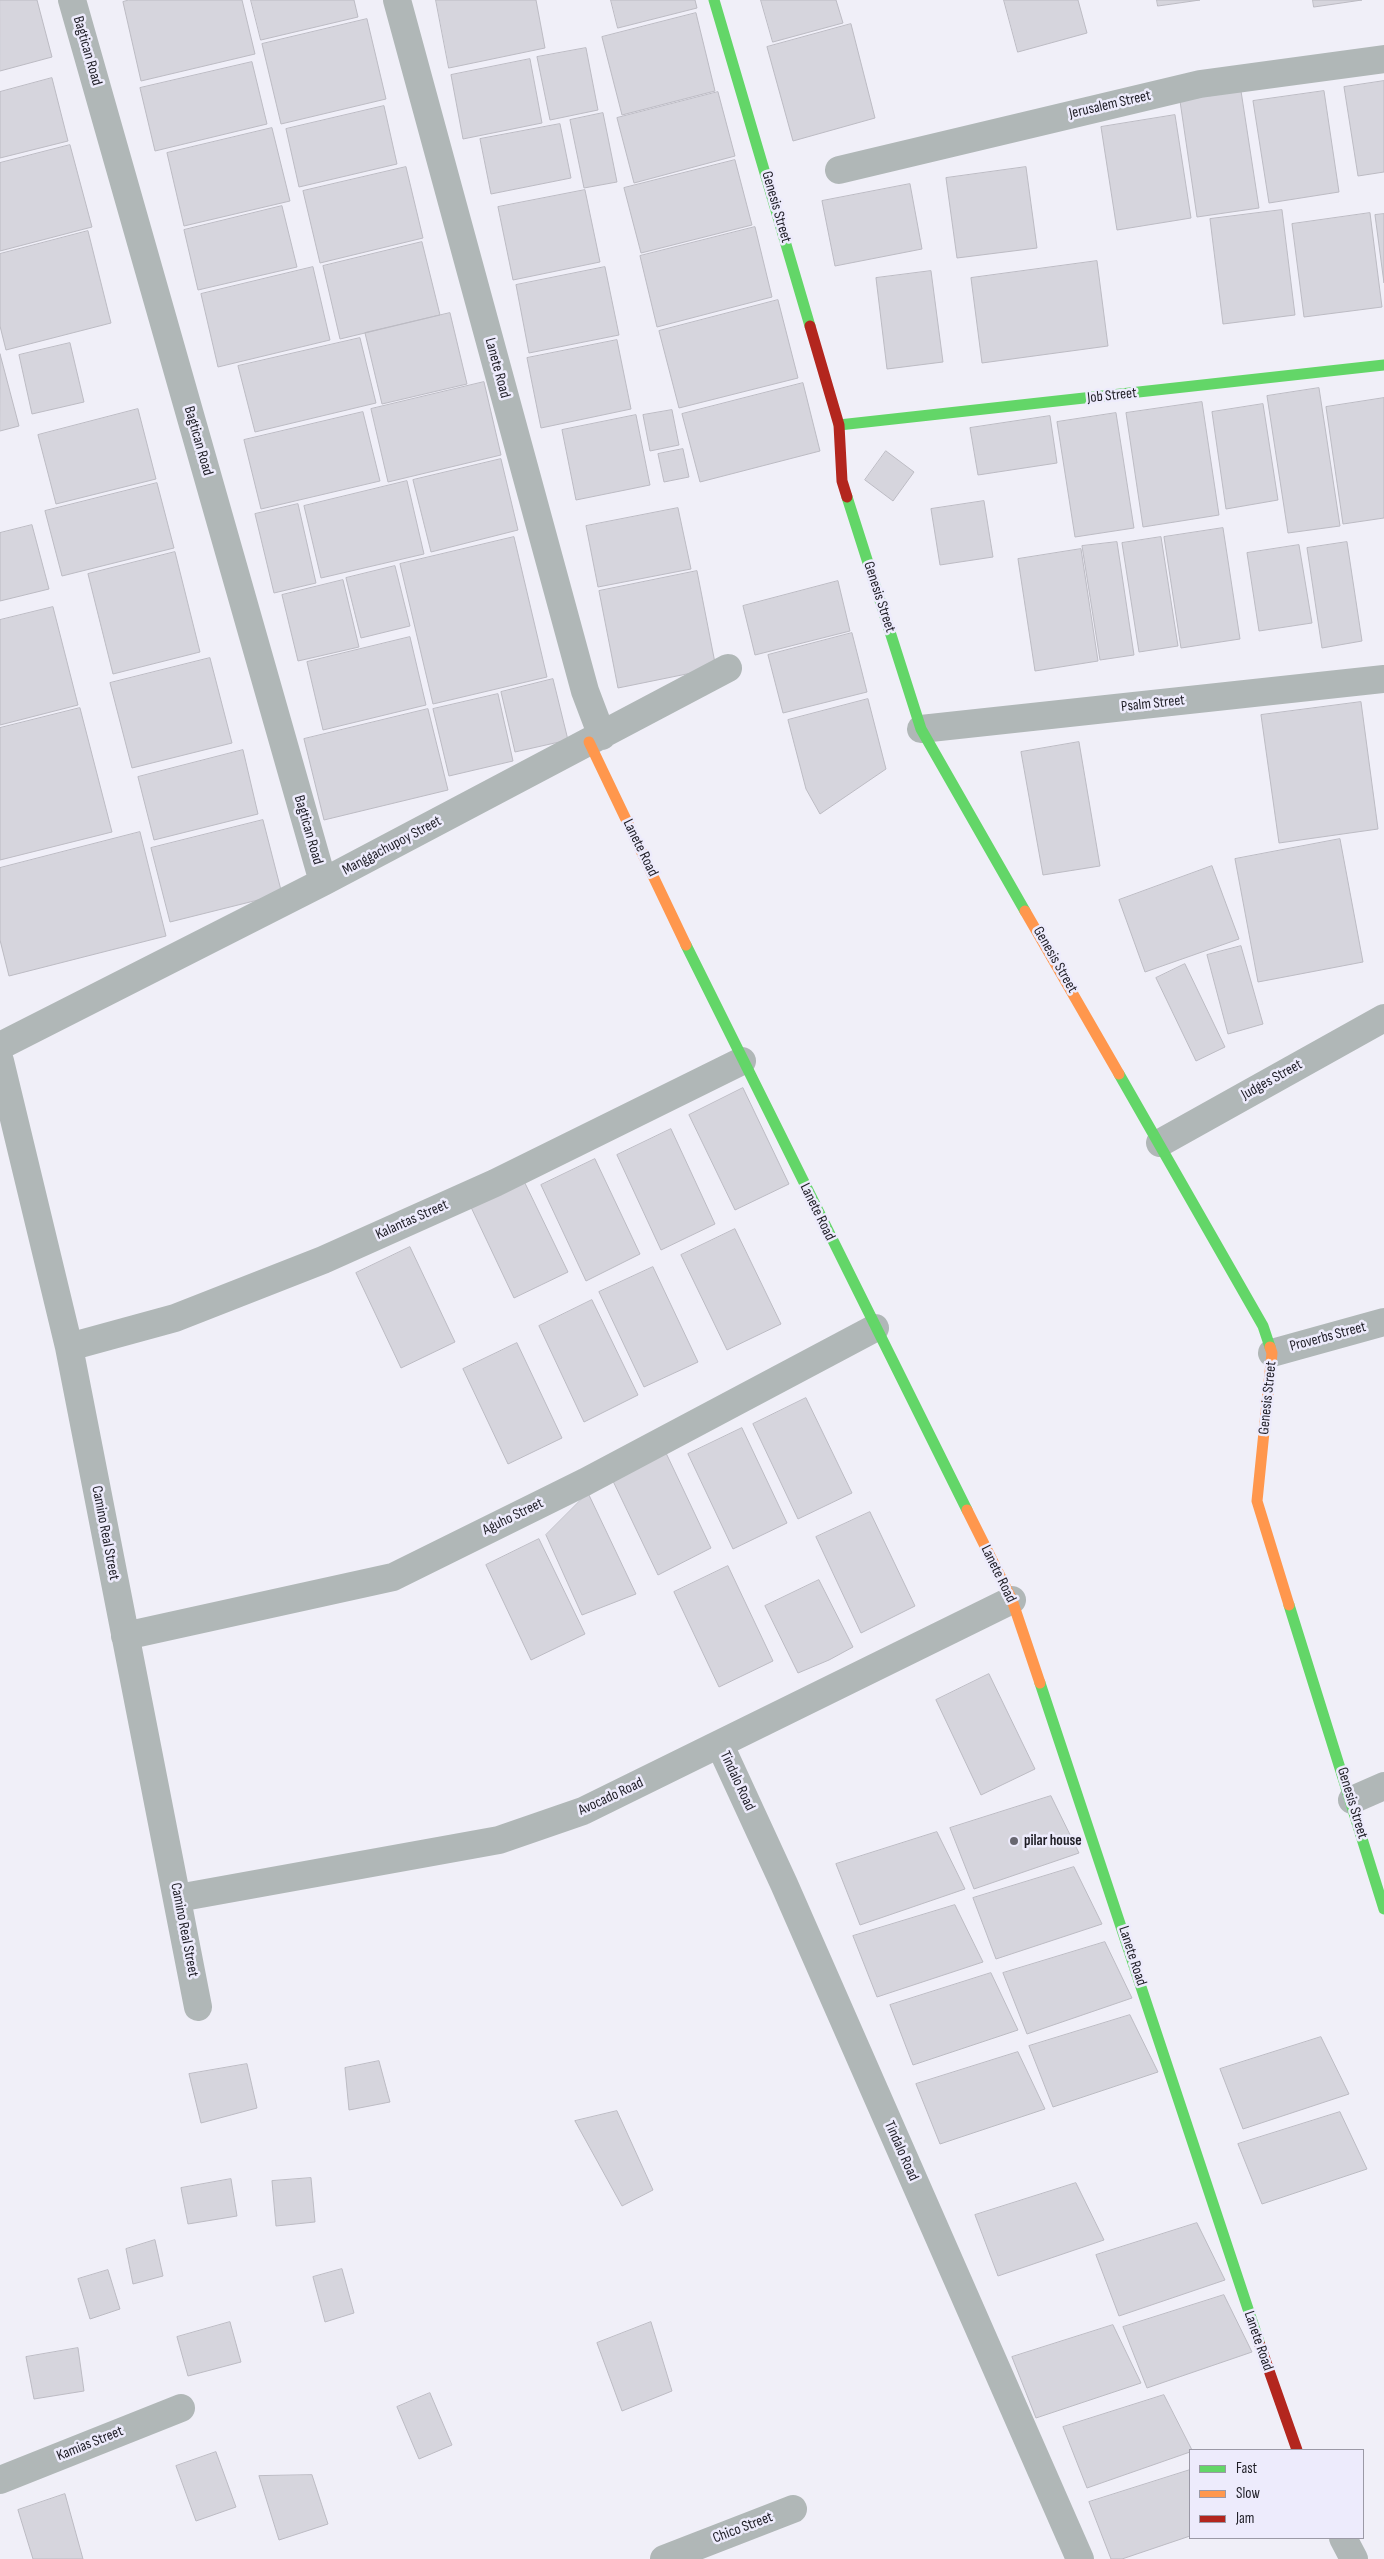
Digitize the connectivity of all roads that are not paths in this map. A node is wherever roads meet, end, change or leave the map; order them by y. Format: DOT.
graph roads {
  1 [pos="72,0"];
  2 [pos="397,0"];
  3 [pos="714,0"];
  4 [pos="1384,59"];
  5 [pos="839,170"];
  6 [pos="1384,365"];
  7 [pos="839,425"];
  8 [pos="728,668"];
  9 [pos="1384,679"];
  10 [pos="921,728"];
  11 [pos="596,739"];
  12 [pos="323,882"];
  13 [pos="1384,1018"];
  14 [pos="0,1046"];
  15 [pos="0,1061"];
  16 [pos="742,1061"];
  17 [pos="1160,1143"];
  18 [pos="1384,1322"];
  19 [pos="874,1328"];
  20 [pos="69,1347"];
  21 [pos="1272,1353"];
  22 [pos="1012,1600"];
  23 [pos="125,1636"];
  24 [pos="720,1745"];
  25 [pos="1384,1786"];
  26 [pos="1352,1800"];
  27 [pos="178,1898"];
  28 [pos="1384,1909"];
  29 [pos="198,2007"];
  30 [pos="180,2408"];
  31 [pos="1297,2449"];
  32 [pos="0,2480"];
  33 [pos="794,2509"];
  34 [pos="1344,2539"];
  35 [pos="664,2559"];
  36 [pos="1080,2559"];
  37 [pos="1354,2559"];
  1 -- 12 [label="street, Bagtican Road"];
  2 -- 11 [label="street, Lanete Road"];
  3 -- 7 [label="street, Genesis Street"];
  4 -- 5 [label="street, Jerusalem Street"];
  6 -- 7 [label="street, Job Street"];
  7 -- 10 [label="street, Genesis Street"];
  8 -- 11 [label="street, Manggachupoy Street"];
  9 -- 10 [label="street, Psalm Street"];
  10 -- 17 [label="street, Genesis Street"];
  11 -- 12 [label="street, Manggachupoy Street"];
  11 -- 16 [label="street, Lanete Road"];
  12 -- 14 [label="street, Manggachupoy Street"];
  13 -- 17 [label="street, Judges Street"];
  15 -- 20 [label="street, Camino Real Street"];
  16 -- 19 [label="street, Lanete Road"];
  16 -- 20 [label="street, Kalantas Street"];
  17 -- 21 [label="street, Genesis Street"];
  18 -- 21 [label="street, Proverbs Street"];
  19 -- 22 [label="street, Lanete Road"];
  19 -- 23 [label="street, Aguho Street"];
  20 -- 23 [label="street, Camino Real Street"];
  21 -- 26 [label="street, Genesis Street"];
  22 -- 24 [label="street, Avocado Road"];
  22 -- 31 [label="street, Lanete Road"];
  23 -- 27 [label="street, Camino Real Street"];
  24 -- 27 [label="street, Avocado Road"];
  24 -- 36 [label="street, Tindalo Road"];
  25 -- 26 [label="street"];
  26 -- 28 [label="street, Genesis Street"];
  27 -- 29 [label="street, Camino Real Street"];
  30 -- 32 [label="street, Kamias Street"];
  33 -- 35 [label="street, Chico Street"];
  34 -- 37 [label="street"];
}
